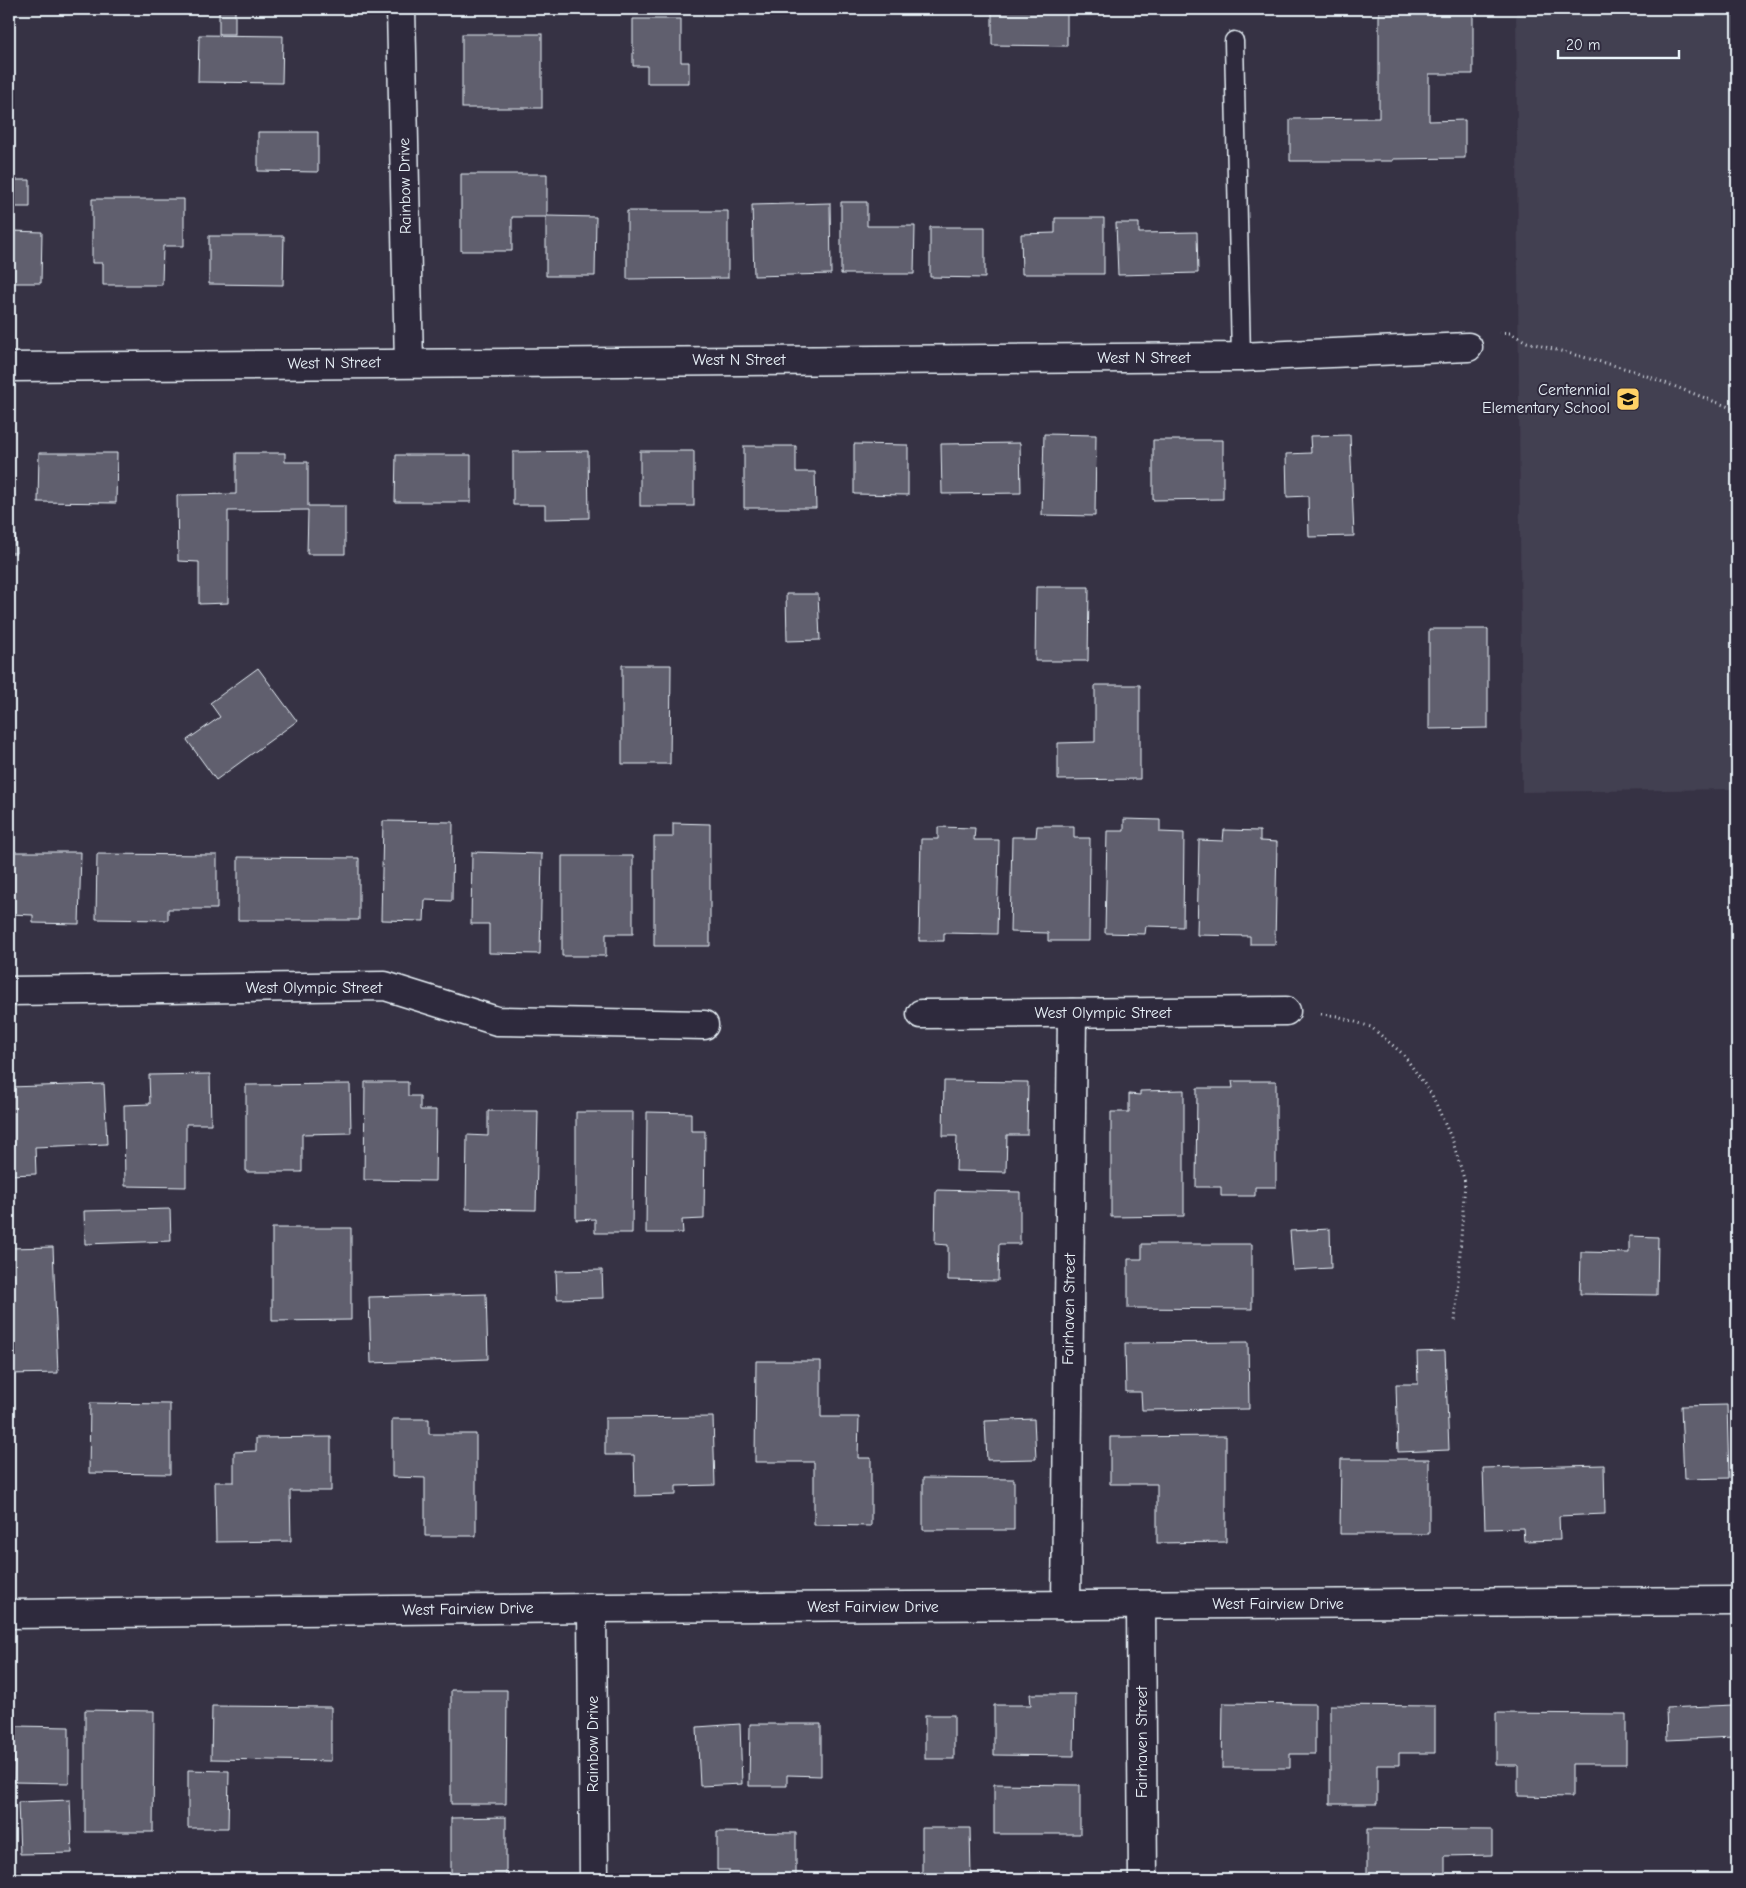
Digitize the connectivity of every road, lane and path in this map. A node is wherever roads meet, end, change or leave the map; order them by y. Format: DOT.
graph roads {
  1 [pos="401,9"];
  2 [pos="1234,41"];
  3 [pos="1468,347"];
  4 [pos="1241,357"];
  5 [pos="409,363"];
  6 [pos="9,367"];
  7 [pos="1737,410"];
  8 [pos="9,991"];
  9 [pos="1286,1011"];
  10 [pos="1072,1013"];
  11 [pos="921,1014"];
  12 [pos="704,1026"];
  13 [pos="1455,1323"];
  14 [pos="1737,1601"];
  15 [pos="1141,1605"];
  16 [pos="1066,1606"];
  17 [pos="592,1608"];
  18 [pos="9,1614"];
  19 [pos="594,1879"];
  20 [pos="1143,1879"];
  1 -- 5 [label="street, Rainbow Drive"];
  2 -- 4 [label="lane"];
  3 -- 4 [label="street, West N Street"];
  3 -- 7 [label="path"];
  4 -- 5 [label="street, West N Street"];
  5 -- 6 [label="street, West N Street"];
  8 -- 12 [label="street, West Olympic Street"];
  9 -- 10 [label="street, West Olympic Street"];
  9 -- 13 [label="path"];
  10 -- 11 [label="street, West Olympic Street"];
  10 -- 16 [label="street, Fairhaven Street"];
  14 -- 15 [label="street, West Fairview Drive"];
  15 -- 16 [label="street, West Fairview Drive"];
  15 -- 20 [label="street, Fairhaven Street"];
  16 -- 17 [label="street, West Fairview Drive"];
  17 -- 18 [label="street, West Fairview Drive"];
  17 -- 19 [label="street, Rainbow Drive"];
}
